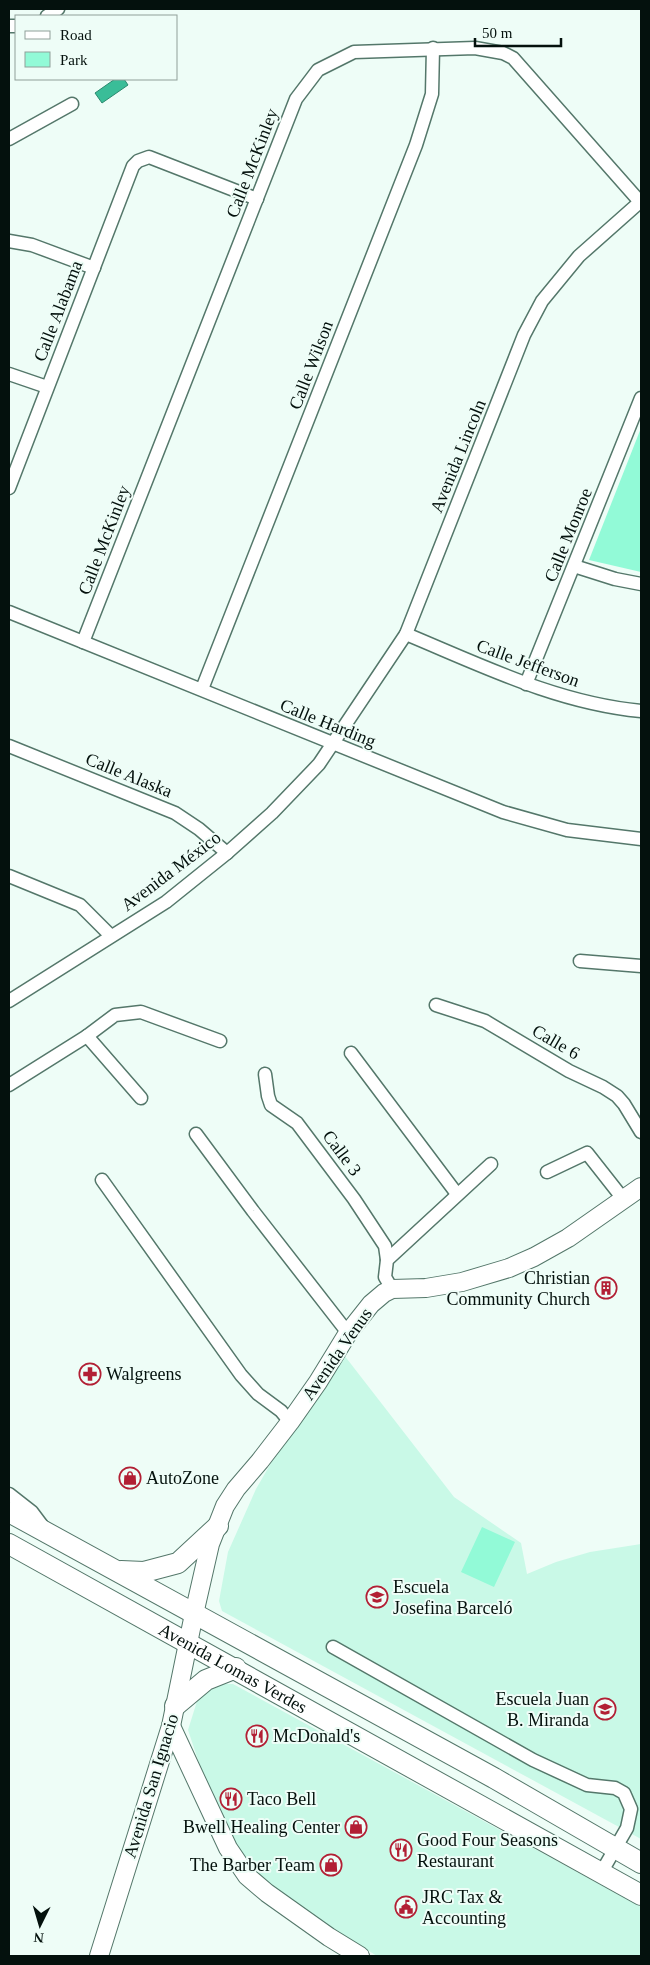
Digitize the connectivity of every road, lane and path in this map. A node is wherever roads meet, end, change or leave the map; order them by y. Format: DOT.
graph roads {
  1 [pos="433,48"];
  2 [pos="72,104"];
  3 [pos="9,139"];
  4 [pos="257,199"];
  5 [pos="641,202"];
  6 [pos="9,241"];
  7 [pos="94,268"];
  8 [pos="9,374"];
  9 [pos="47,387"];
  10 [pos="641,398"];
  11 [pos="9,488"];
  12 [pos="574,566"];
  13 [pos="641,584"];
  14 [pos="9,612"];
  15 [pos="406,634"];
  16 [pos="83,642"];
  17 [pos="526,684"];
  18 [pos="202,689"];
  19 [pos="641,711"];
  20 [pos="334,744"];
  21 [pos="9,746"];
  22 [pos="641,839"];
  23 [pos="227,853"];
  24 [pos="9,876"];
  25 [pos="111,936"];
  26 [pos="580,961"];
  27 [pos="641,966"];
  28 [pos="9,1001"];
  29 [pos="436,1005"];
  30 [pos="87,1036"];
  31 [pos="220,1041"];
  32 [pos="351,1053"];
  33 [pos="265,1074"];
  34 [pos="9,1085"];
  35 [pos="141,1098"];
  36 [pos="641,1132"];
  37 [pos="196,1134"];
  38 [pos="491,1164"];
  39 [pos="547,1172"];
  40 [pos="102,1180"];
  41 [pos="641,1187"];
  42 [pos="457,1194"];
  43 [pos="624,1200"];
  44 [pos="387,1260"];
  45 [pos="392,1289"];
  46 [pos="348,1333"];
  47 [pos="290,1422"];
  48 [pos="9,1494"];
  49 [pos="9,1512"];
  50 [pos="218,1526"];
  51 [pos="47,1532"];
  52 [pos="9,1544"];
  53 [pos="116,1571"];
  54 [pos="194,1614"];
  55 [pos="188,1643"];
  56 [pos="333,1647"];
  57 [pos="236,1668"];
  58 [pos="175,1706"];
  59 [pos="171,1726"];
  60 [pos="614,1849"];
  61 [pos="641,1862"];
  62 [pos="601,1873"];
  63 [pos="641,1894"];
  64 [pos="99,1956"];
  65 [pos="360,1956"];
  1 -- 4 [label="street, Calle McKinley"];
  1 -- 5 [label="street, Calle McKinley"];
  1 -- 18 [label="street, Calle Wilson"];
  2 -- 3 [label="street"];
  4 -- 7 [label="street, Calle Alabama"];
  4 -- 16 [label="street, Calle McKinley"];
  5 -- 15 [label="street, Avenida Lincoln"];
  6 -- 7 [label="street"];
  7 -- 9 [label="street, Calle Alabama"];
  8 -- 9 [label="street"];
  9 -- 11 [label="street, Calle Alabama"];
  10 -- 12 [label="street, Calle Monroe"];
  12 -- 13 [label="street"];
  12 -- 17 [label="street, Calle Monroe"];
  14 -- 16 [label="street, Calle Harding"];
  15 -- 17 [label="street, Calle Jefferson"];
  15 -- 20 [label="street, Avenida Lincoln"];
  16 -- 18 [label="street, Calle Harding"];
  17 -- 19 [label="street, Calle Jefferson"];
  18 -- 20 [label="street, Calle Harding"];
  20 -- 22 [label="street, Calle Harding"];
  20 -- 23 [label="street, Avenida México"];
  21 -- 23 [label="street, Calle Alaska"];
  23 -- 25 [label="street, Avenida México"];
  24 -- 25 [label="street"];
  25 -- 28 [label="street, Avenida México"];
  26 -- 27 [label="street"];
  29 -- 36 [label="street, Calle 6"];
  30 -- 31 [label="street"];
  30 -- 34 [label="street"];
  30 -- 35 [label="street"];
  32 -- 42 [label="street"];
  33 -- 44 [label="street, Calle 3"];
  37 -- 46 [label="street"];
  38 -- 42 [label="street"];
  39 -- 43 [label="street"];
  40 -- 47 [label="street"];
  41 -- 43 [label="street"];
  42 -- 44 [label="street"];
  43 -- 45 [label="street"];
  44 -- 45 [label="street, Calle 3"];
  45 -- 46 [label="street, Avenida Venus"];
  46 -- 47 [label="street, Avenida Venus"];
  47 -- 50 [label="street, Avenida Venus"];
  48 -- 51 [label="street"];
  49 -- 51 [label="main road, Avenida Lomas Verdes"];
  50 -- 53 [label="main road"];
  50 -- 54 [label="street, Avenida Venus"];
  51 -- 53 [label="main road, Avenida Lomas Verdes"];
  52 -- 55 [label="main road, Avenida Lomas Verdes"];
  53 -- 54 [label="main road, Avenida Lomas Verdes"];
  54 -- 55 [label="street, Avenida San Ignacio"];
  54 -- 60 [label="main road, Avenida Lomas Verdes"];
  55 -- 57 [label="main road, Avenida Lomas Verdes"];
  55 -- 58 [label="street, Avenida San Ignacio"];
  56 -- 60 [label="street"];
  57 -- 58 [label="main road"];
  57 -- 62 [label="main road, Avenida Lomas Verdes"];
  58 -- 59 [label="street, Avenida San Ignacio"];
  59 -- 64 [label="street, Avenida San Ignacio"];
  59 -- 65 [label="street"];
  60 -- 61 [label="main road, Avenida Lomas Verdes"];
  60 -- 62 [label="street"];
  62 -- 63 [label="main road, Avenida Lomas Verdes"];
}
